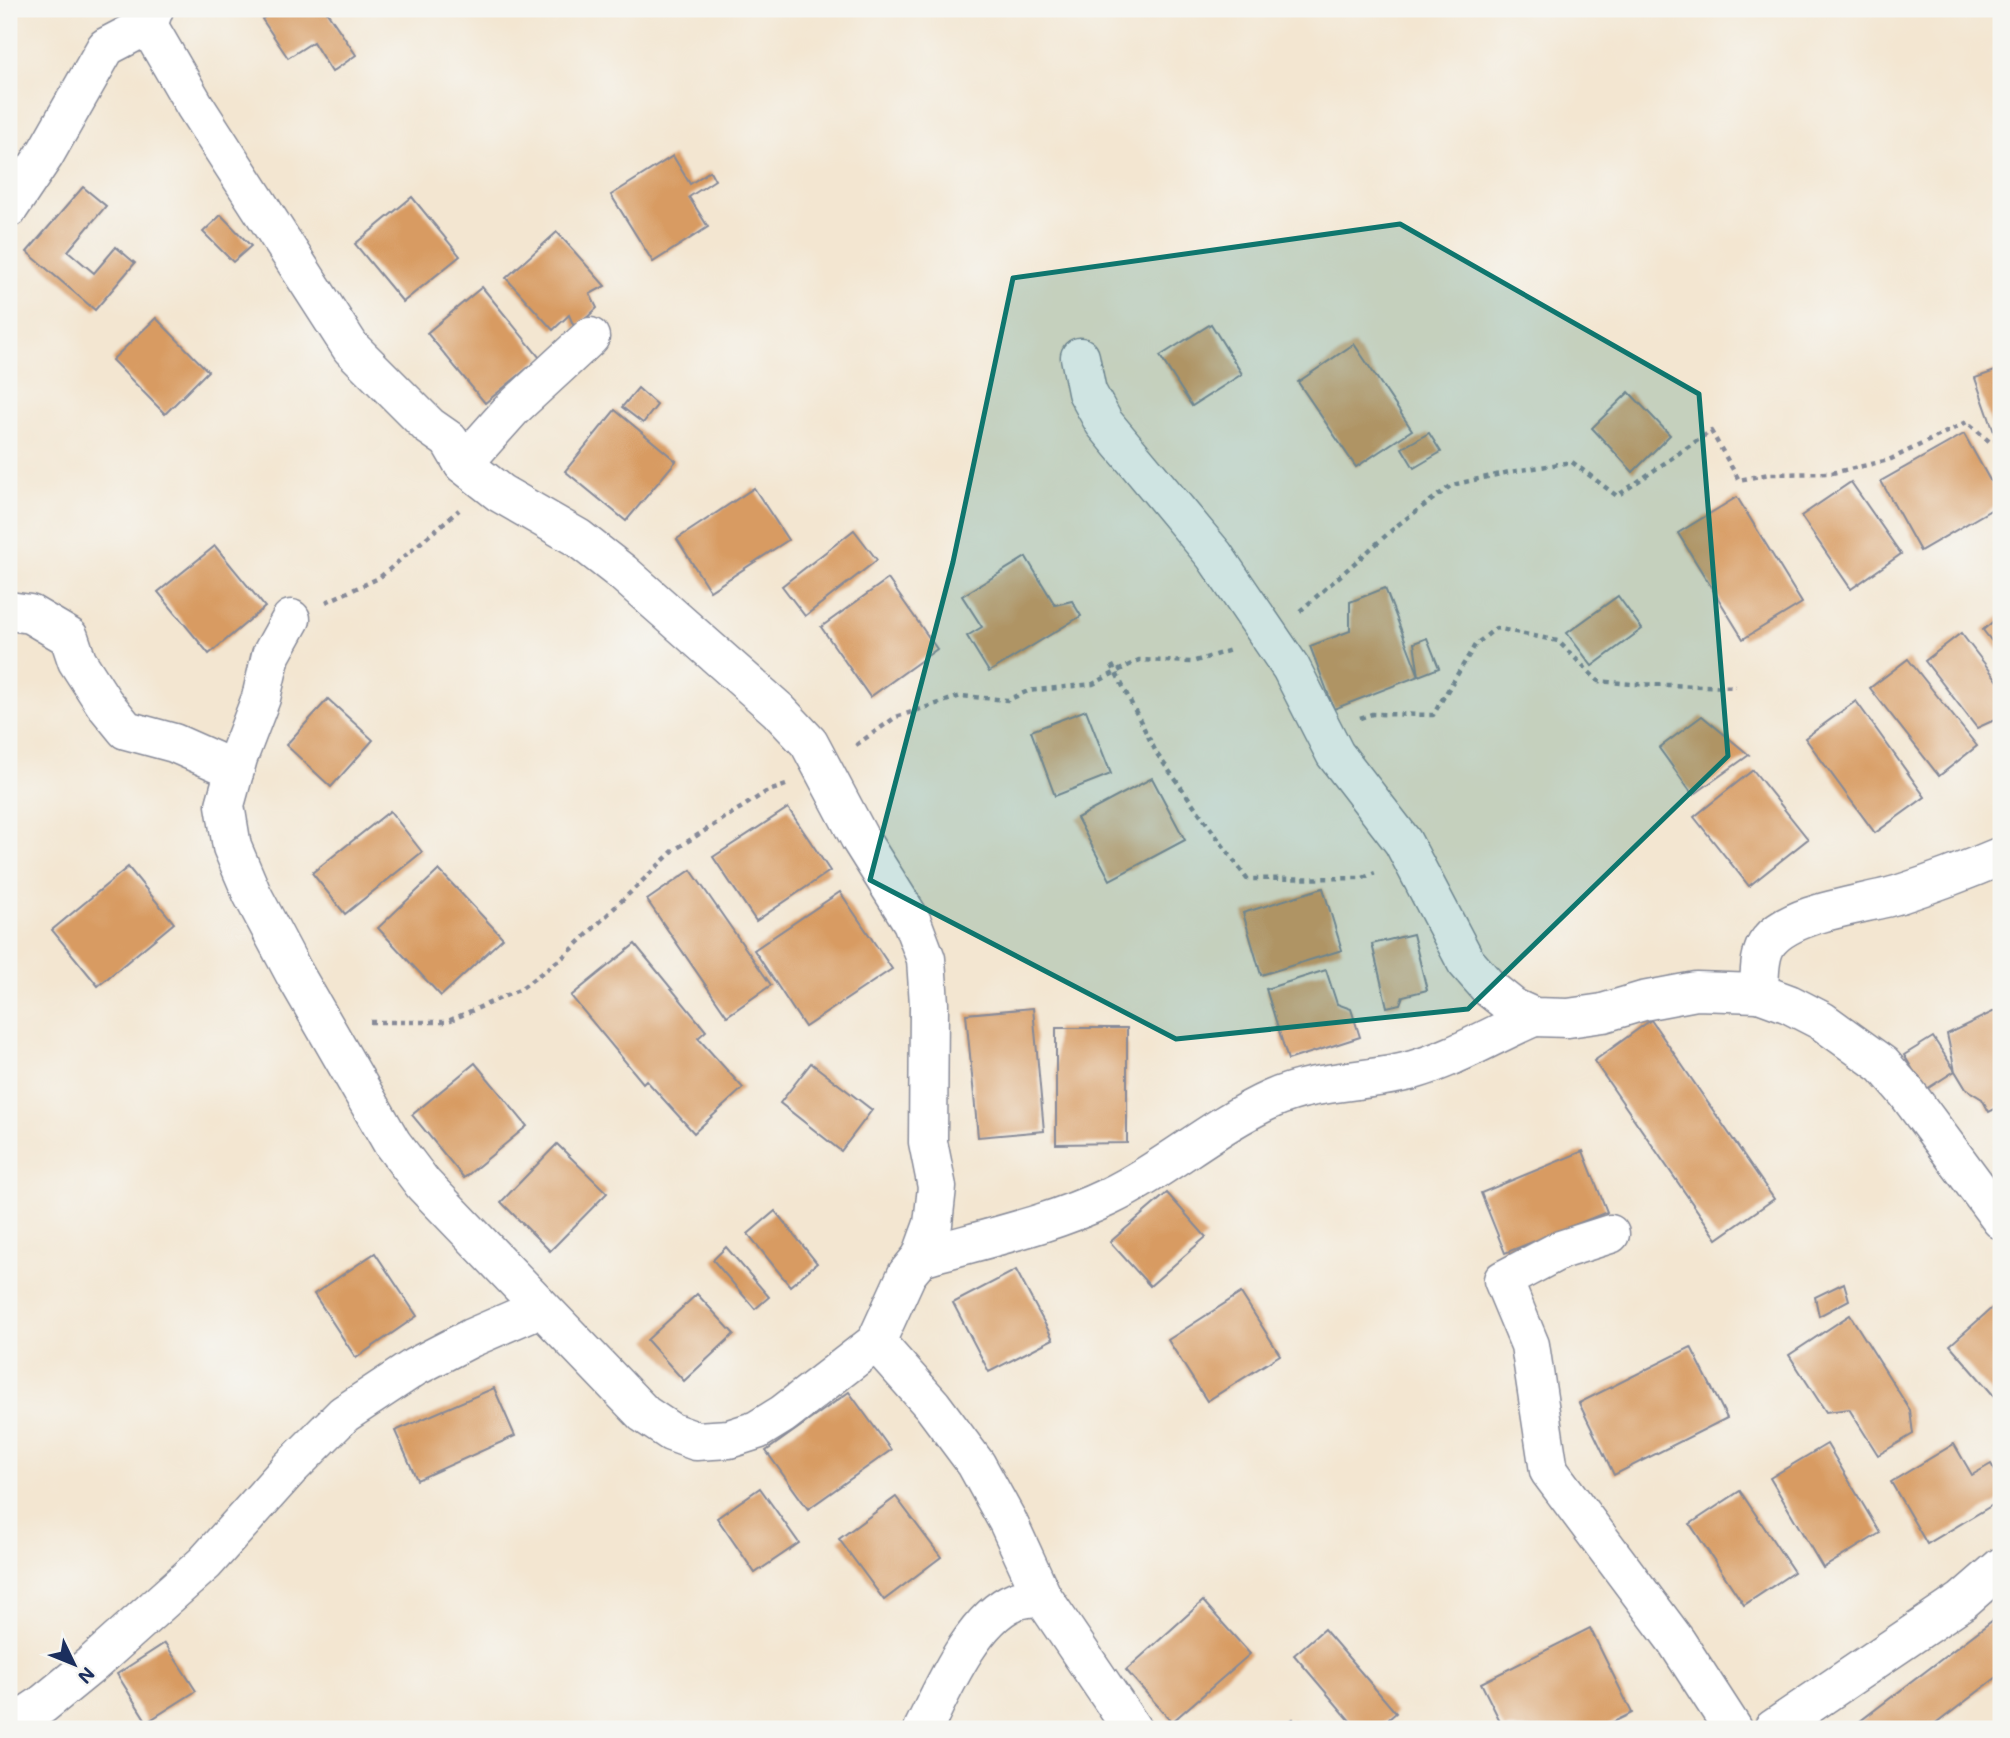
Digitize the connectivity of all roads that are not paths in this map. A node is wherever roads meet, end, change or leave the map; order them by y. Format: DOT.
graph roads {
  1 [pos="151,17"];
  2 [pos="9,208"];
  3 [pos="590,337"];
  4 [pos="1080,357"];
  5 [pos="476,474"];
  6 [pos="9,611"];
  7 [pos="290,619"];
  8 [pos="235,770"];
  9 [pos="2001,856"];
  10 [pos="1759,993"];
  11 [pos="1534,1017"];
  12 [pos="2001,1220"];
  13 [pos="1609,1234"];
  14 [pos="921,1257"];
  15 [pos="540,1308"];
  16 [pos="876,1342"];
  17 [pos="2001,1567"];
  18 [pos="1042,1596"];
  19 [pos="9,1727"];
  20 [pos="923,1729"];
  21 [pos="1132,1729"];
  22 [pos="1733,1729"];
  23 [pos="1773,1729"];
  1 -- 2 [label="street"];
  1 -- 5 [label="street"];
  3 -- 5 [label="street"];
  4 -- 11 [label="street"];
  5 -- 14 [label="street"];
  6 -- 8 [label="street"];
  7 -- 8 [label="street"];
  8 -- 15 [label="street"];
  9 -- 10 [label="street"];
  10 -- 11 [label="street"];
  10 -- 12 [label="street"];
  11 -- 14 [label="street"];
  13 -- 22 [label="street"];
  14 -- 16 [label="street"];
  15 -- 16 [label="street"];
  15 -- 19 [label="street"];
  16 -- 18 [label="street"];
  17 -- 23 [label="street"];
  18 -- 20 [label="street"];
  18 -- 21 [label="street"];
}
